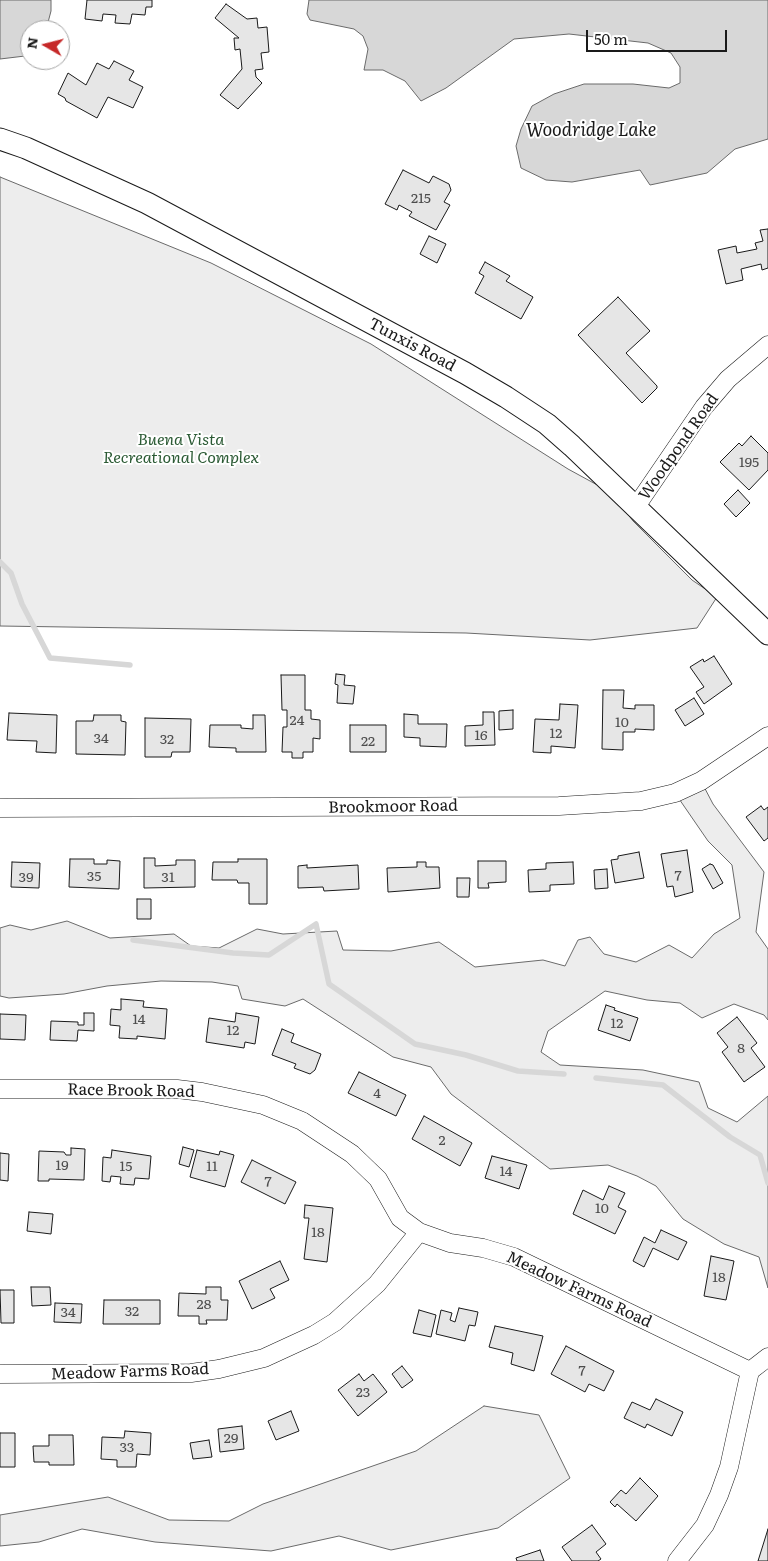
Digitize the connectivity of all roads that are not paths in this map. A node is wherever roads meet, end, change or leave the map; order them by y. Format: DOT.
graph roads {
  1 [pos="0,139"];
  2 [pos="768,346"];
  3 [pos="635,508"];
  4 [pos="768,634"];
  5 [pos="768,736"];
  6 [pos="0,808"];
  7 [pos="0,1089"];
  8 [pos="419,1232"];
  9 [pos="768,1357"];
  10 [pos="750,1371"];
  11 [pos="0,1374"];
  12 [pos="677,1561"];
  1 -- 3 [label="street, Tunxis Road"];
  2 -- 3 [label="street, Woodpond Road"];
  3 -- 4 [label="street, Tunxis Road"];
  5 -- 6 [label="street, Brookmoor Road"];
  7 -- 8 [label="street, Race Brook Road"];
  8 -- 10 [label="street, Meadow Farms Road"];
  8 -- 11 [label="street, Meadow Farms Road"];
  9 -- 10 [label="street"];
  10 -- 12 [label="street"];
}
